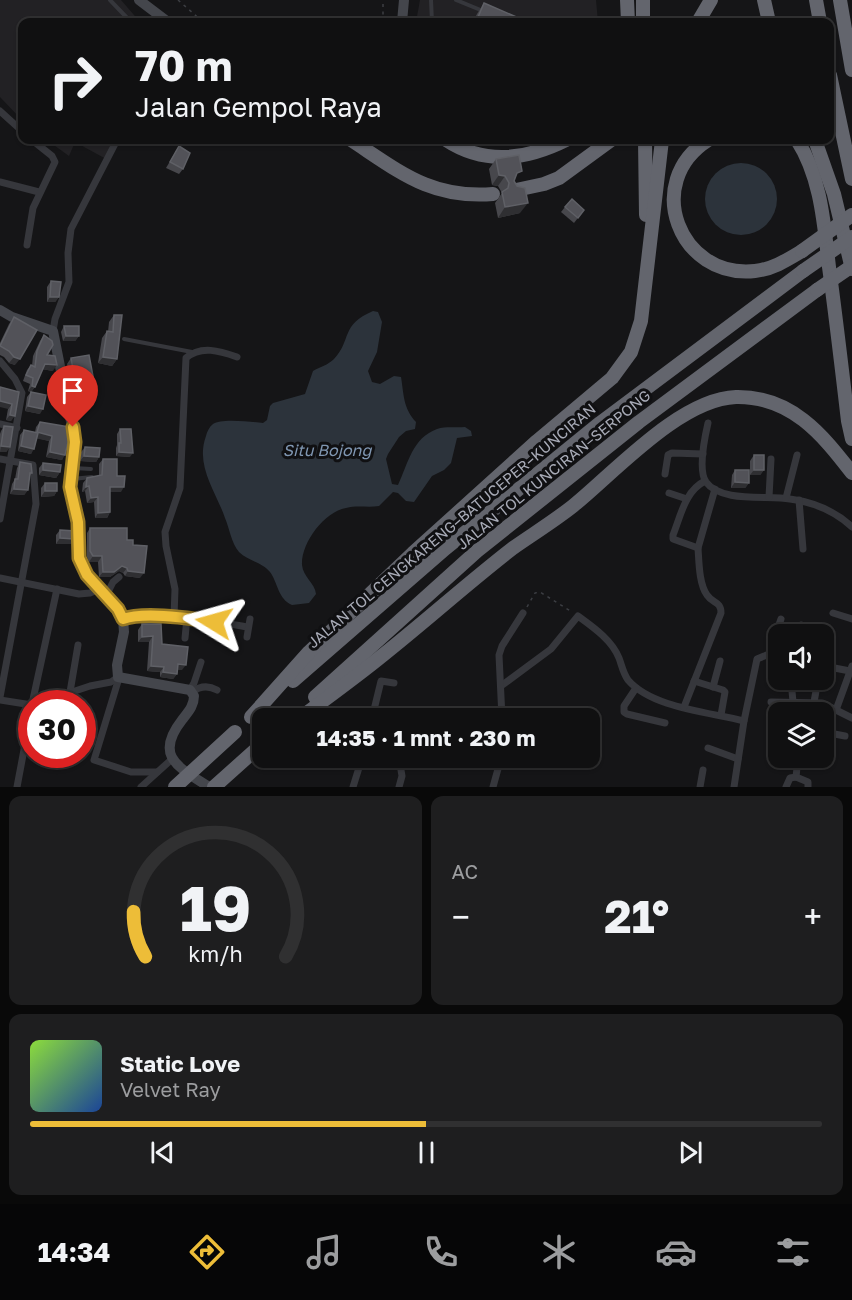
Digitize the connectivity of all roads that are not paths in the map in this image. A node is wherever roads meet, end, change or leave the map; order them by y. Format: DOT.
graph roads {
  1 [pos="110,0"];
  2 [pos="139,0"];
  3 [pos="404,0"];
  4 [pos="431,0"];
  5 [pos="456,0"];
  6 [pos="627,0"];
  7 [pos="643,0"];
  8 [pos="711,0"];
  9 [pos="764,0"];
  10 [pos="816,0"];
  11 [pos="840,0"];
  12 [pos="492,15"];
  13 [pos="127,18"];
  14 [pos="163,18"];
  15 [pos="402,18"];
  16 [pos="432,18"];
  17 [pos="628,18"];
  18 [pos="643,18"];
  19 [pos="700,18"];
  20 [pos="768,18"];
  21 [pos="819,18"];
  22 [pos="852,70"];
  23 [pos="834,94"];
  24 [pos="0,111"];
  25 [pos="18,127"];
  26 [pos="37,144"];
  27 [pos="115,144"];
  28 [pos="357,144"];
  29 [pos="453,144"];
  30 [pos="557,144"];
  31 [pos="606,144"];
  32 [pos="645,144"];
  33 [pos="662,144"];
  34 [pos="703,144"];
  35 [pos="787,144"];
  36 [pos="799,144"];
  37 [pos="816,144"];
  38 [pos="852,179"];
  39 [pos="0,182"];
  40 [pos="516,190"];
  41 [pos="39,192"];
  42 [pos="493,194"];
  43 [pos="819,198"];
  44 [pos="852,215"];
  45 [pos="852,237"];
  46 [pos="27,245"];
  47 [pos="852,267"];
  48 [pos="852,275"];
  49 [pos="646,280"];
  50 [pos="823,290"];
  51 [pos="0,310"];
  52 [pos="53,331"];
  53 [pos="124,339"];
  54 [pos="192,353"];
  55 [pos="237,357"];
  56 [pos="0,362"];
  57 [pos="11,391"];
  58 [pos="22,393"];
  59 [pos="708,423"];
  60 [pos="0,424"];
  61 [pos="17,428"];
  62 [pos="852,439"];
  63 [pos="703,454"];
  64 [pos="797,455"];
  65 [pos="0,459"];
  66 [pos="771,459"];
  67 [pos="12,461"];
  68 [pos="91,469"];
  69 [pos="71,473"];
  70 [pos="852,473"];
  71 [pos="665,474"];
  72 [pos="93,477"];
  73 [pos="705,481"];
  74 [pos="715,489"];
  75 [pos="669,493"];
  76 [pos="769,498"];
  77 [pos="786,498"];
  78 [pos="687,499"];
  79 [pos="799,500"];
  80 [pos="0,519"];
  81 [pos="852,527"];
  82 [pos="698,548"];
  83 [pos="803,549"];
  84 [pos="119,577"];
  85 [pos="0,578"];
  86 [pos="22,582"];
  87 [pos="57,589"];
  88 [pos="103,592"];
  89 [pos="523,613"];
  90 [pos="833,613"];
  91 [pos="174,617"];
  92 [pos="188,618"];
  93 [pos="123,619"];
  94 [pos="780,619"];
  95 [pos="852,620"];
  96 [pos="247,637"];
  97 [pos="185,638"];
  98 [pos="78,645"];
  99 [pos="720,661"];
  100 [pos="201,662"];
  101 [pos="834,667"];
  102 [pos="851,668"];
  103 [pos="118,677"];
  104 [pos="694,681"];
  105 [pos="394,683"];
  106 [pos="501,686"];
  107 [pos="713,687"];
  108 [pos="636,688"];
  109 [pos="36,690"];
  110 [pos="70,690"];
  111 [pos="78,690"];
  112 [pos="216,690"];
  113 [pos="792,690"];
  114 [pos="817,690"];
  115 [pos="191,691"];
  116 [pos="0,699"];
  117 [pos="18,702"];
  118 [pos="793,702"];
  119 [pos="814,702"];
  120 [pos="684,707"];
  121 [pos="302,708"];
  122 [pos="313,708"];
  123 [pos="374,708"];
  124 [pos="502,708"];
  125 [pos="836,710"];
  126 [pos="721,715"];
  127 [pos="251,717"];
  128 [pos="852,718"];
  129 [pos="744,721"];
  130 [pos="665,723"];
  131 [pos="834,734"];
  132 [pos="844,736"];
  133 [pos="708,748"];
  134 [pos="252,754"];
  135 [pos="172,759"];
  136 [pos="738,759"];
  137 [pos="23,768"];
  138 [pos="359,768"];
  139 [pos="401,768"];
  140 [pos="498,768"];
  141 [pos="797,768"];
  142 [pos="703,770"];
  143 [pos="157,772"];
  144 [pos="796,777"];
  145 [pos="17,787"];
  146 [pos="141,787"];
  147 [pos="175,787"];
  148 [pos="209,787"];
  149 [pos="214,787"];
  150 [pos="353,787"];
  151 [pos="399,787"];
  152 [pos="493,787"];
  153 [pos="700,787"];
  154 [pos="734,787"];
  155 [pos="786,787"];
  156 [pos="807,787"];
  1 -- 13 [label="lane"];
  2 -- 14 [label="street"];
  3 -- 15 [label="street"];
  4 -- 16 [label="lane"];
  5 -- 12 [label="lane"];
  6 -- 17 [label="highway"];
  7 -- 18 [label="highway"];
  8 -- 19 [label="highway"];
  9 -- 20 [label="highway"];
  10 -- 21 [label="highway"];
  11 -- 22 [label="highway"];
  23 -- 38 [label="highway"];
  24 -- 25 [label="street"];
  26 -- 41 [label="street"];
  27 -- 52 [label="street"];
  28 -- 42 [label="highway"];
  29 -- 30 [label="highway"];
  31 -- 40 [label="highway"];
  32 -- 49 [label="highway"];
  33 -- 49 [label="highway"];
  34 -- 44 [label="highway, bridge"];
  35 -- 43 [label="highway"];
  36 -- 43 [label="highway"];
  37 -- 47 [label="highway"];
  39 -- 41 [label="street"];
  41 -- 46 [label="street"];
  43 -- 62 [label="highway"];
  45 -- 127 [label="highway, JALAN TOL CENGKARENG–BATUCEPER–KUNCIRAN, bridge"];
  47 -- 50 [label="highway, JALAN TOL KUNCIRAN–SERPONG, bridge"];
  48 -- 50 [label="highway"];
  49 -- 127 [label="highway"];
  50 -- 121 [label="highway, JALAN TOL KUNCIRAN–SERPONG"];
  51 -- 52 [label="street"];
  52 -- 69 [label="street"];
  53 -- 54 [label="lane"];
  54 -- 55 [label="street"];
  54 -- 91 [label="street"];
  56 -- 58 [label="street"];
  57 -- 58 [label="street"];
  58 -- 61 [label="street"];
  59 -- 63 [label="street"];
  60 -- 61 [label="street"];
  61 -- 67 [label="street"];
  63 -- 71 [label="street"];
  63 -- 73 [label="street"];
  64 -- 77 [label="street"];
  65 -- 67 [label="street"];
  66 -- 76 [label="street"];
  67 -- 80 [label="street"];
  67 -- 86 [label="street"];
  68 -- 69 [label="lane"];
  69 -- 72 [label="lane"];
  69 -- 88 [label="street"];
  70 -- 122 [label="highway"];
  73 -- 74 [label="street"];
  73 -- 78 [label="street"];
  74 -- 76 [label="street"];
  74 -- 82 [label="street"];
  75 -- 78 [label="street"];
  76 -- 77 [label="street"];
  77 -- 79 [label="street"];
  78 -- 82 [label="street"];
  79 -- 81 [label="street"];
  79 -- 83 [label="street"];
  82 -- 104 [label="street"];
  84 -- 88 [label="street"];
  85 -- 86 [label="street"];
  86 -- 87 [label="street"];
  86 -- 116 [label="street"];
  87 -- 88 [label="street"];
  87 -- 109 [label="street"];
  88 -- 93 [label="street"];
  89 -- 106 [label="street"];
  90 -- 95 [label="street"];
  91 -- 92 [label="street"];
  91 -- 93 [label="street"];
  92 -- 96 [label="street"];
  92 -- 97 [label="street"];
  93 -- 103 [label="street"];
  94 -- 129 [label="street"];
  98 -- 110 [label="street"];
  99 -- 107 [label="street"];
  100 -- 115 [label="street"];
  101 -- 102 [label="street"];
  102 -- 125 [label="street"];
  103 -- 111 [label="street"];
  103 -- 115 [label="street"];
  103 -- 143 [label="street"];
  104 -- 107 [label="street"];
  104 -- 120 [label="street"];
  105 -- 123 [label="street"];
  106 -- 108 [label="street"];
  106 -- 124 [label="street"];
  107 -- 126 [label="street"];
  108 -- 120 [label="street"];
  108 -- 130 [label="street"];
  112 -- 115 [label="street"];
  113 -- 118 [label="street"];
  114 -- 119 [label="street"];
  115 -- 135 [label="street"];
  116 -- 117 [label="street"];
  120 -- 126 [label="street"];
  125 -- 128 [label="street"];
  126 -- 129 [label="street"];
  127 -- 147 [label="highway, bridge"];
  129 -- 136 [label="street"];
  131 -- 132 [label="street"];
  133 -- 136 [label="street"];
  134 -- 149 [label="highway"];
  135 -- 143 [label="street"];
  135 -- 148 [label="street"];
  136 -- 154 [label="street"];
  137 -- 145 [label="street"];
  138 -- 150 [label="street"];
  139 -- 151 [label="street"];
  140 -- 152 [label="street"];
  141 -- 144 [label="street"];
  142 -- 153 [label="street"];
  143 -- 146 [label="street"];
  144 -- 155 [label="street"];
  144 -- 156 [label="street"];
}
